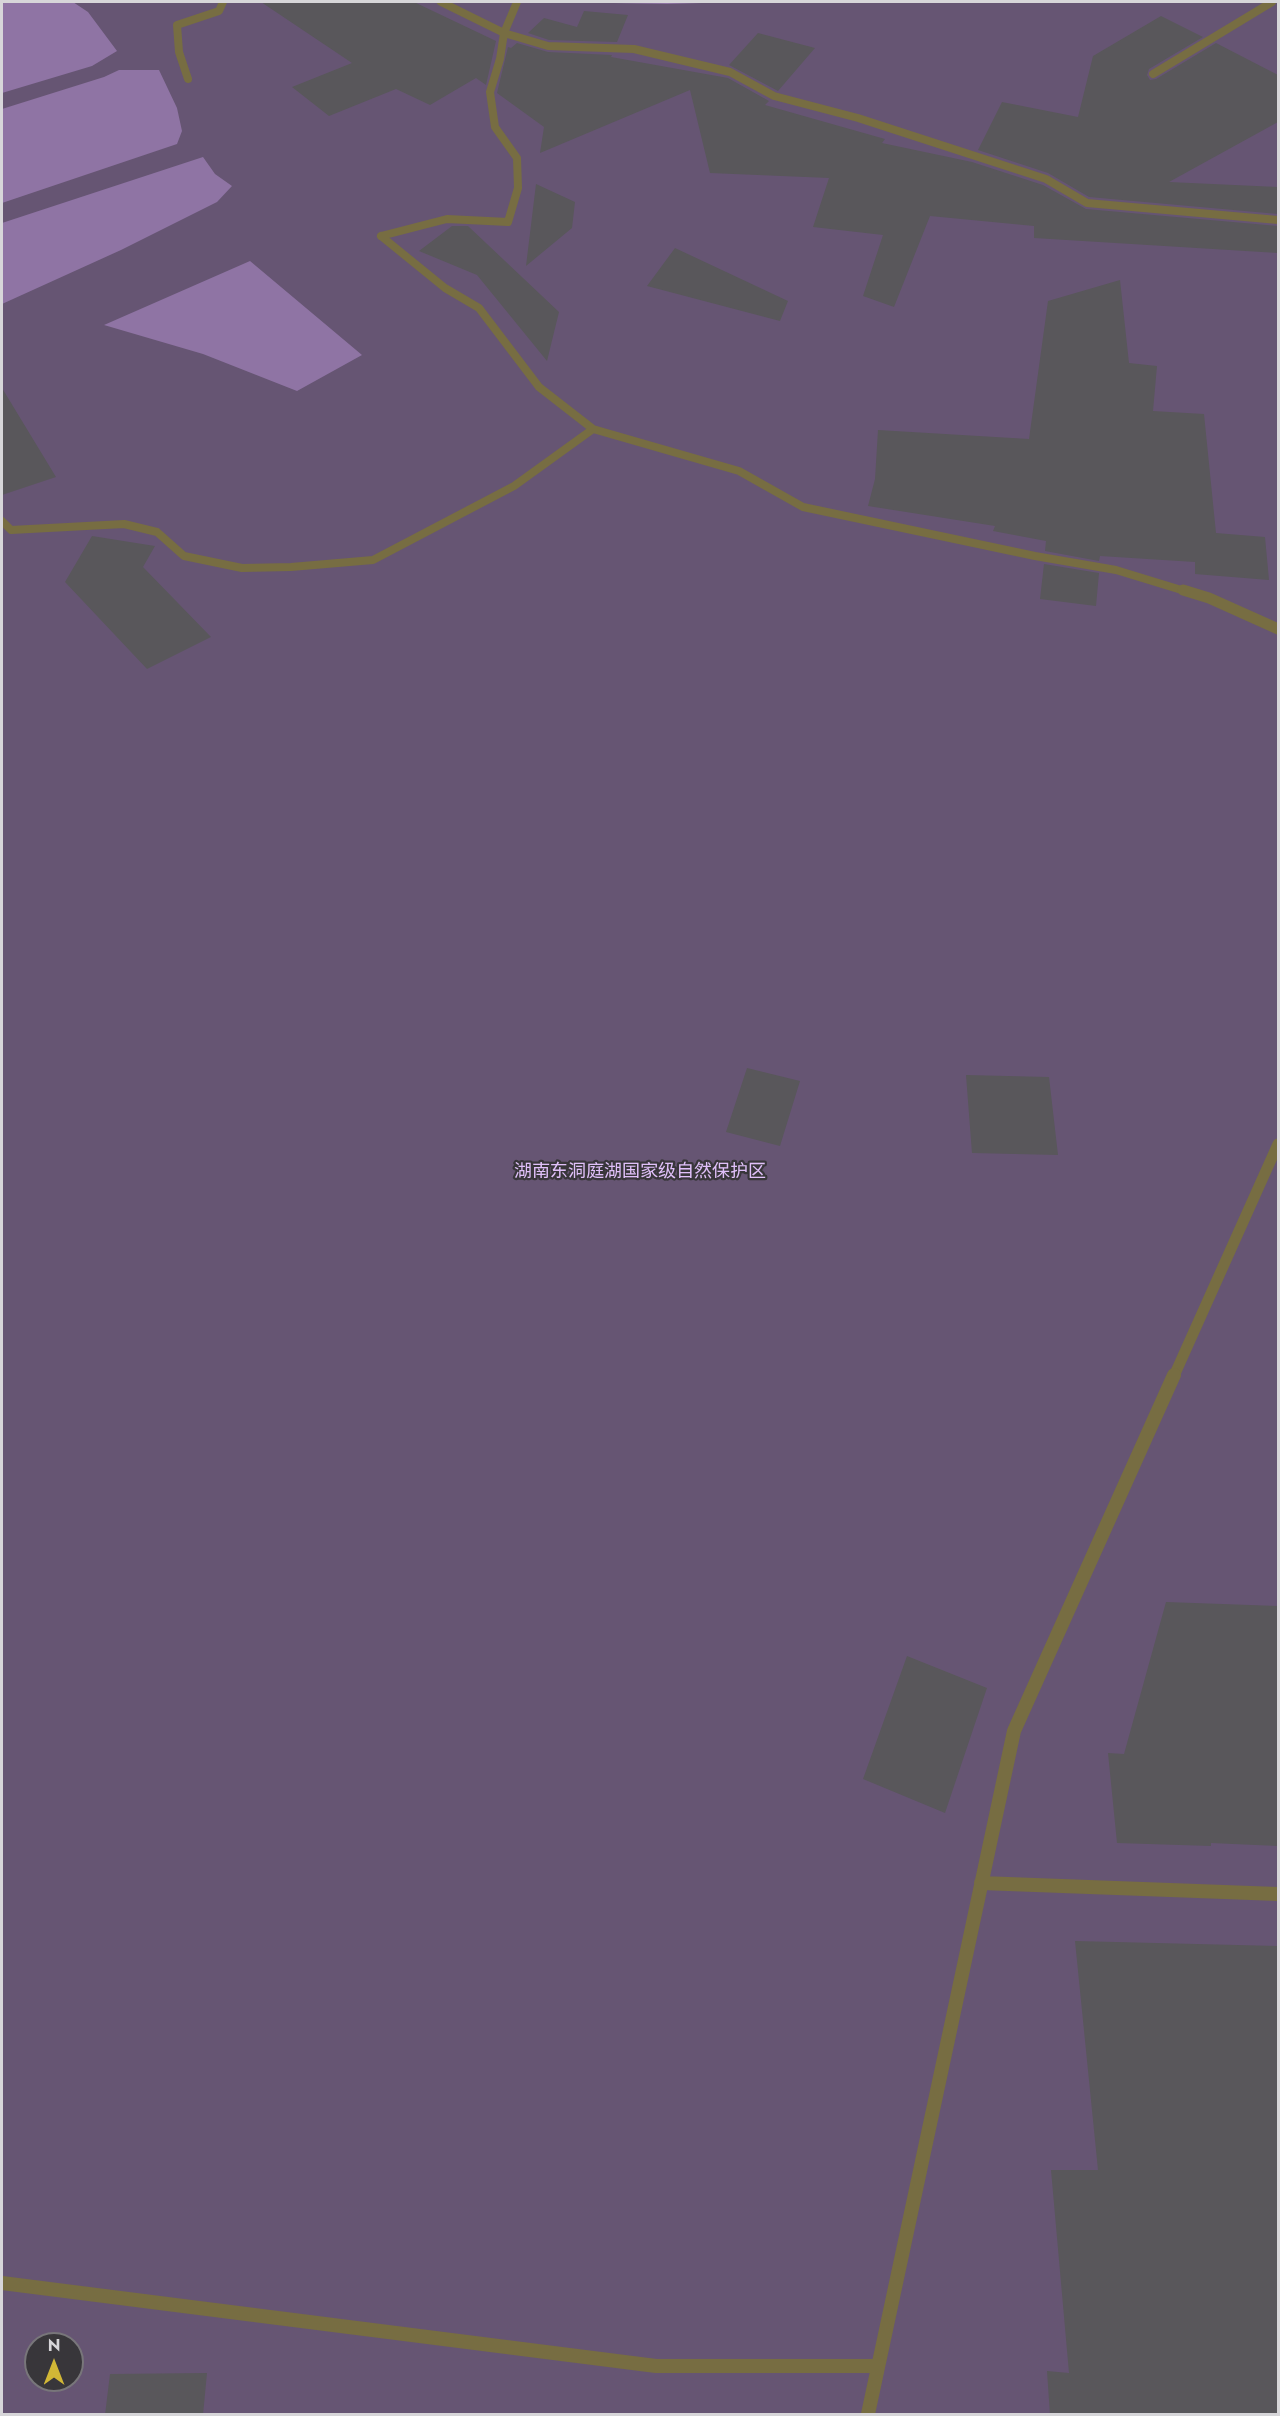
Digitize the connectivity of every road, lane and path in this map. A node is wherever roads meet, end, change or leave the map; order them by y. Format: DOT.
graph roads {
  1 [pos="223,2"];
  2 [pos="441,2"];
  3 [pos="517,2"];
  4 [pos="1272,2"];
  5 [pos="504,33"];
  6 [pos="1152,74"];
  7 [pos="188,79"];
  8 [pos="1278,220"];
  9 [pos="593,429"];
  10 [pos="2,521"];
  11 [pos="1278,629"];
  12 [pos="1278,1144"];
  13 [pos="981,1883"];
  14 [pos="1278,1894"];
  15 [pos="2,2283"];
  16 [pos="877,2366"];
  17 [pos="868,2415"];
  1 -- 7 [label="street"];
  2 -- 5 [label="street"];
  3 -- 5 [label="street"];
  4 -- 6 [label="street"];
  5 -- 8 [label="street"];
  5 -- 9 [label="street"];
  9 -- 10 [label="street"];
  9 -- 11 [label="street"];
  12 -- 13 [label="street"];
  13 -- 14 [label="street"];
  13 -- 16 [label="street"];
  15 -- 16 [label="street"];
  16 -- 17 [label="street"];
}
